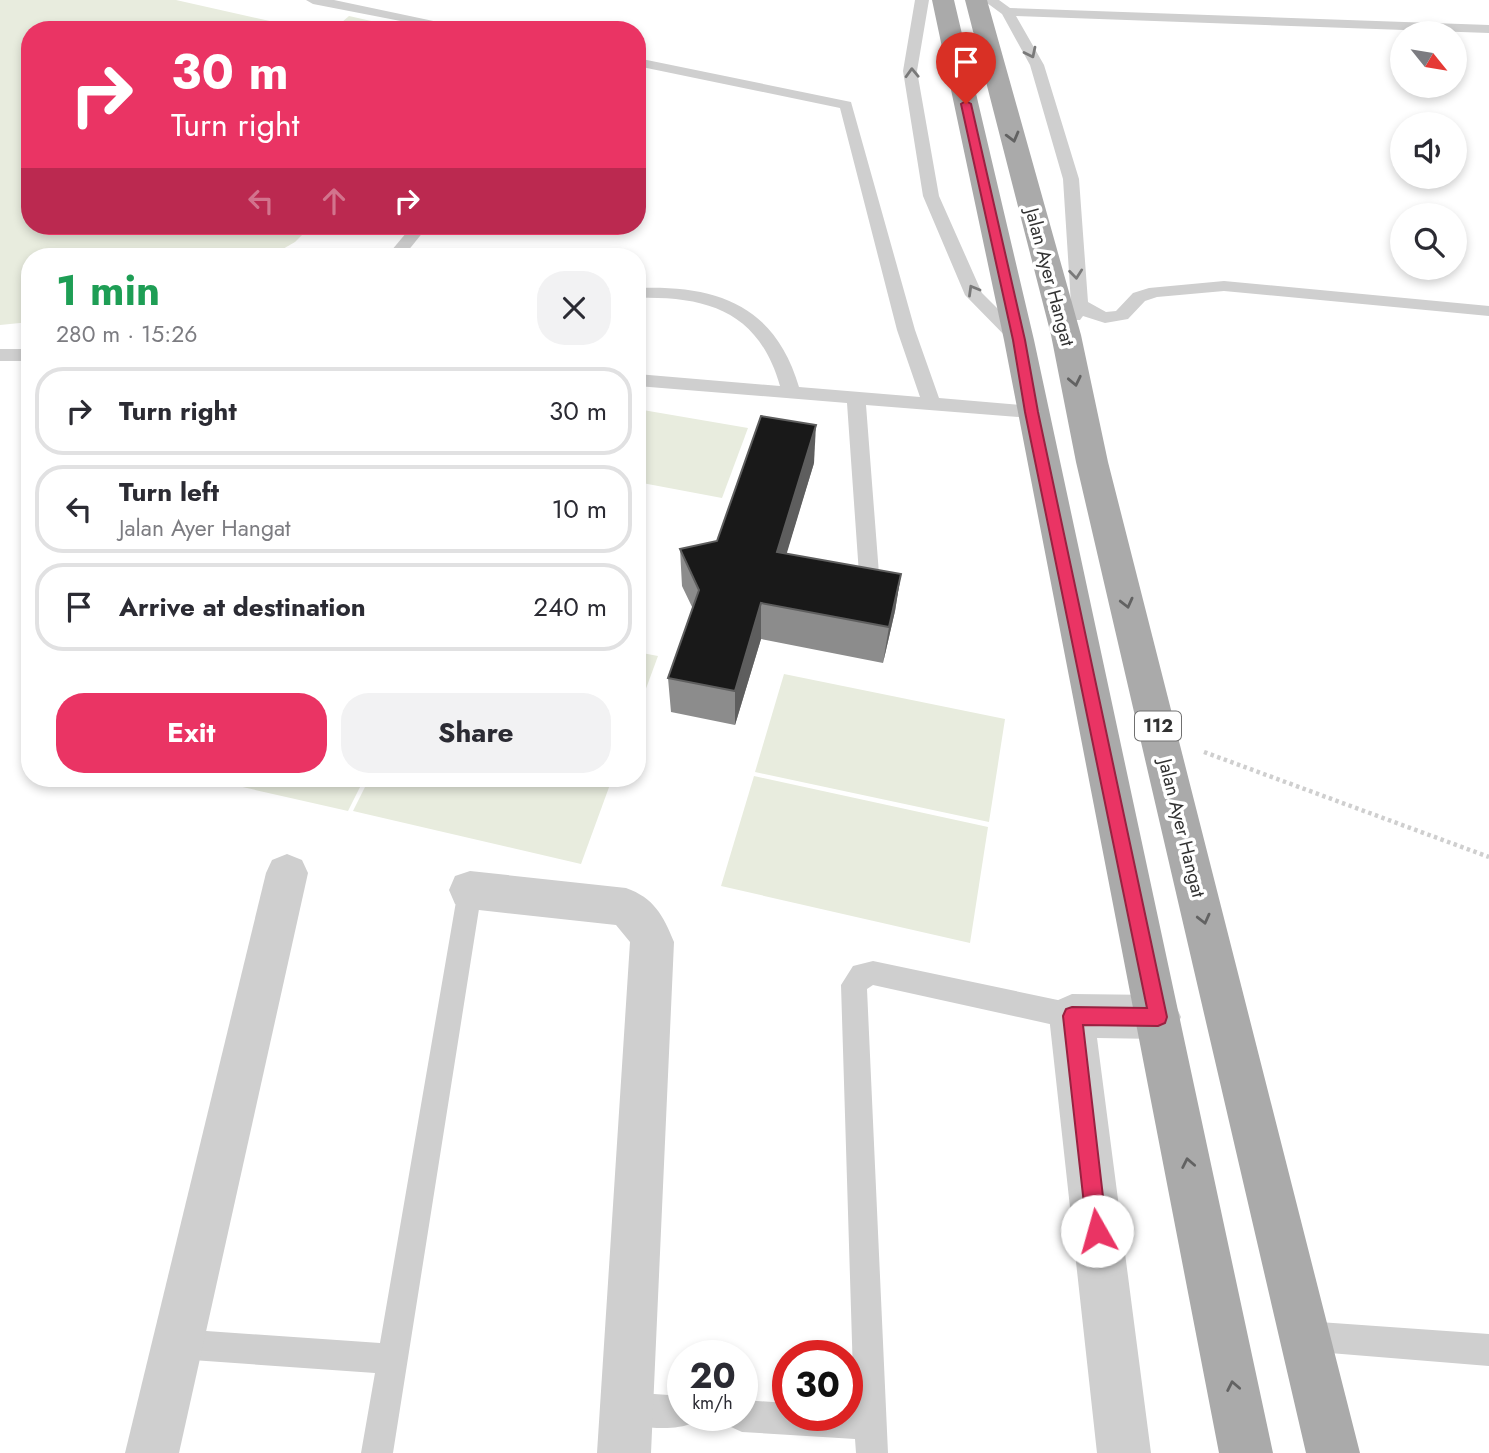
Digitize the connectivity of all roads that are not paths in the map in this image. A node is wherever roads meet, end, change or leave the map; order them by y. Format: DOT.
graph roads {
  1 [pos="313,0"];
  2 [pos="922,0"];
  3 [pos="943,0"];
  4 [pos="990,0"];
  5 [pos="992,6"];
  6 [pos="408,21"];
  7 [pos="1489,29"];
  8 [pos="646,64"];
  9 [pos="646,293"];
  10 [pos="1489,311"];
  11 [pos="1073,319"];
  12 [pos="1019,340"];
  13 [pos="0,355"];
  14 [pos="21,355"];
  15 [pos="646,381"];
  16 [pos="792,394"];
  17 [pos="856,399"];
  18 [pos="932,405"];
  19 [pos="1031,412"];
  20 [pos="869,574"];
  21 [pos="287,873"];
  22 [pos="470,890"];
  23 [pos="1072,1016"];
  24 [pos="1158,1017"];
  25 [pos="1305,1336"];
  26 [pos="178,1344"];
  27 [pos="1489,1350"];
  28 [pos="393,1359"];
  29 [pos="667,1417"];
  30 [pos="758,1419"];
  31 [pos="626,1431"];
  32 [pos="872,1438"];
  33 [pos="152,1453"];
  34 [pos="377,1453"];
  35 [pos="1124,1453"];
  36 [pos="1246,1453"];
  37 [pos="1333,1453"];
  1 -- 6 [label="lane"];
  12 -- 2 [label="lane, one-way"];
  3 -- 12 [label="main road"];
  4 -- 5 [label="lane"];
  5 -- 7 [label="lane"];
  5 -- 11 [label="main road, Jalan Ayer Hangat / 112, one-way"];
  8 -- 18 [label="lane"];
  9 -- 16 [label="lane"];
  10 -- 11 [label="lane"];
  11 -- 25 [label="main road, Jalan Ayer Hangat / 112, one-way"];
  12 -- 19 [label="main road"];
  13 -- 14 [label="lane"];
  15 -- 16 [label="lane"];
  16 -- 17 [label="lane"];
  17 -- 18 [label="lane"];
  17 -- 20 [label="lane"];
  18 -- 19 [label="lane"];
  19 -- 24 [label="main road"];
  21 -- 26 [label="street"];
  22 -- 28 [label="lane"];
  22 -- 31 [label="street"];
  23 -- 24 [label="street"];
  23 -- 32 [label="lane"];
  23 -- 35 [label="street"];
  36 -- 24 [label="main road, one-way"];
  25 -- 27 [label="lane"];
  25 -- 37 [label="main road, Jalan Ayer Hangat / 112"];
  26 -- 28 [label="lane"];
  26 -- 33 [label="street"];
  28 -- 34 [label="lane"];
  29 -- 31 [label="lane"];
  30 -- 32 [label="lane"];
}
